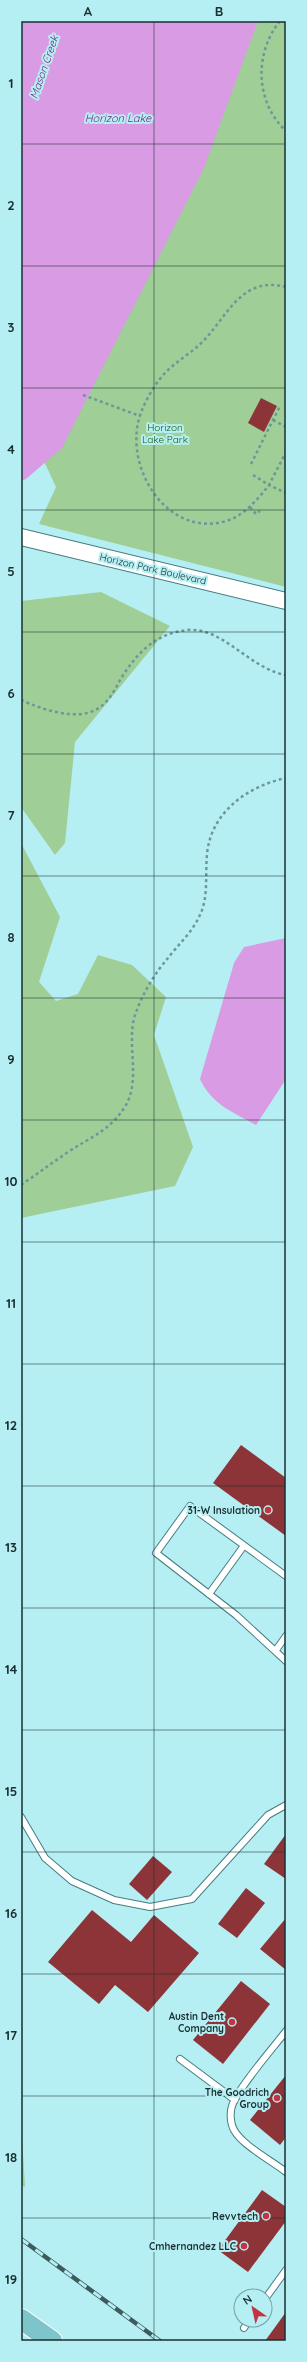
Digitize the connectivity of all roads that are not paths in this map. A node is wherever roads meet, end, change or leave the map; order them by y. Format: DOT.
graph roads {
  1 [pos="21,537"];
  2 [pos="286,601"];
  3 [pos="243,1547"];
  4 [pos="286,1576"];
  5 [pos="209,1594"];
  6 [pos="286,1636"];
  7 [pos="276,1650"];
  8 [pos="286,1661"];
  9 [pos="286,1805"];
  10 [pos="21,1817"];
  11 [pos="286,2031"];
  12 [pos="180,2059"];
  13 [pos="235,2100"];
  14 [pos="286,2172"];
  15 [pos="286,2270"];
  16 [pos="273,2288"];
  17 [pos="21,2319"];
  18 [pos="52,2341"];
  1 -- 2 [label="street, Horizon Park Boulevard"];
  3 -- 4 [label="lane"];
  3 -- 5 [label="lane"];
  3 -- 5 [label="lane"];
  5 -- 7 [label="lane"];
  6 -- 7 [label="lane"];
  7 -- 8 [label="lane"];
  9 -- 10 [label="lane"];
  11 -- 13 [label="lane"];
  12 -- 13 [label="lane"];
  13 -- 14 [label="lane"];
  15 -- 16 [label="lane"];
  17 -- 18 [label="main road"];
}
